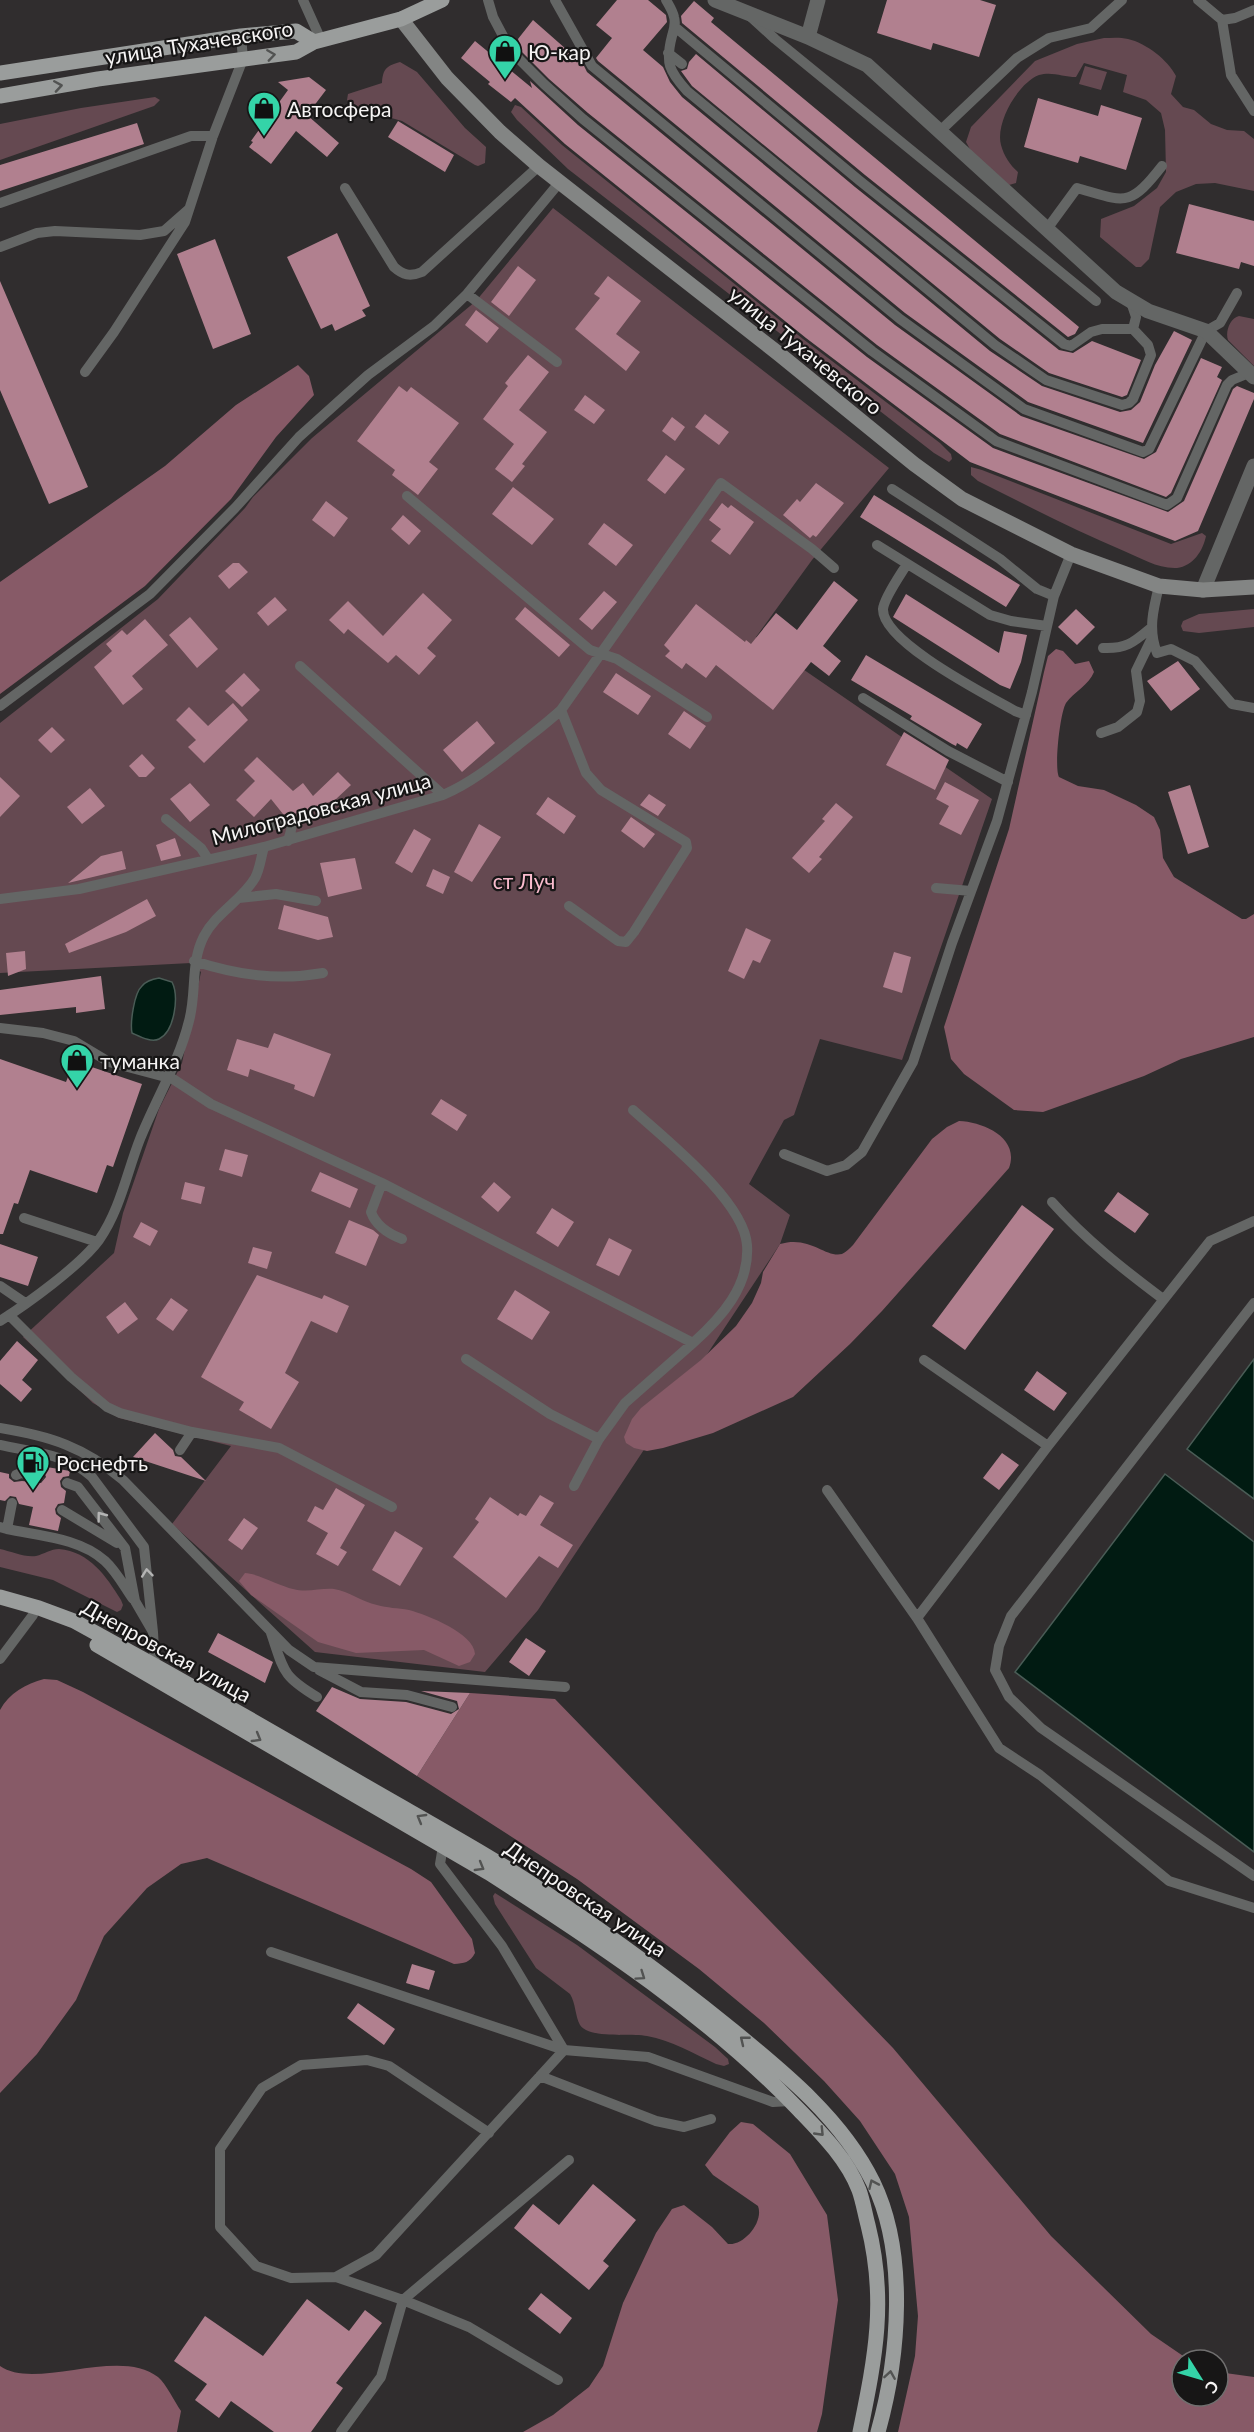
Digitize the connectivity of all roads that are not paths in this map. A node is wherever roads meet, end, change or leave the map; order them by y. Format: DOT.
graph roads {
  1 [pos="303,0"];
  2 [pos="442,0"];
  3 [pos="488,0"];
  4 [pos="555,0"];
  5 [pos="666,0"];
  6 [pos="715,0"];
  7 [pos="818,0"];
  8 [pos="1122,0"];
  9 [pos="1198,0"];
  10 [pos="1254,10"];
  11 [pos="747,13"];
  12 [pos="401,19"];
  13 [pos="1222,20"];
  14 [pos="675,27"];
  15 [pos="241,36"];
  16 [pos="808,37"];
  17 [pos="318,41"];
  18 [pos="668,53"];
  19 [pos="243,59"];
  20 [pos="682,64"];
  21 [pos="0,72"];
  22 [pos="0,96"];
  23 [pos="1254,111"];
  24 [pos="940,131"];
  25 [pos="213,136"];
  26 [pos="538,166"];
  27 [pos="1162,166"];
  28 [pos="559,183"];
  29 [pos="345,188"];
  30 [pos="0,203"];
  31 [pos="191,207"];
  32 [pos="1047,229"];
  33 [pos="0,247"];
  34 [pos="1237,293"];
  35 [pos="467,294"];
  36 [pos="1096,301"];
  37 [pos="1131,302"];
  38 [pos="1133,329"];
  39 [pos="1206,331"];
  40 [pos="557,362"];
  41 [pos="85,372"];
  42 [pos="1251,375"];
  43 [pos="1254,466"];
  44 [pos="892,489"];
  45 [pos="407,496"];
  46 [pos="877,545"];
  47 [pos="1071,554"];
  48 [pos="907,564"];
  49 [pos="834,568"];
  50 [pos="1159,586"];
  51 [pos="1254,587"];
  52 [pos="1203,590"];
  53 [pos="1054,596"];
  54 [pos="1047,626"];
  55 [pos="1152,633"];
  56 [pos="1103,648"];
  57 [pos="598,654"];
  58 [pos="300,666"];
  59 [pos="863,698"];
  60 [pos="0,706"];
  61 [pos="1254,708"];
  62 [pos="561,710"];
  63 [pos="1026,715"];
  64 [pos="707,717"];
  65 [pos="1101,733"];
  66 [pos="1008,782"];
  67 [pos="443,795"];
  68 [pos="166,819"];
  69 [pos="274,825"];
  70 [pos="288,841"];
  71 [pos="264,847"];
  72 [pos="208,859"];
  73 [pos="936,888"];
  74 [pos="971,891"];
  75 [pos="239,898"];
  76 [pos="0,899"];
  77 [pos="316,901"];
  78 [pos="569,906"];
  79 [pos="195,961"];
  80 [pos="322,973"];
  81 [pos="0,1028"];
  82 [pos="168,1077"];
  83 [pos="633,1110"];
  84 [pos="784,1154"];
  85 [pos="382,1183"];
  86 [pos="1052,1202"];
  87 [pos="24,1218"];
  88 [pos="1254,1221"];
  89 [pos="402,1239"];
  90 [pos="97,1242"];
  91 [pos="0,1286"];
  92 [pos="1163,1299"];
  93 [pos="25,1303"];
  94 [pos="1254,1303"];
  95 [pos="4,1318"];
  96 [pos="693,1343"];
  97 [pos="466,1359"];
  98 [pos="924,1360"];
  99 [pos="0,1428"];
  100 [pos="192,1431"];
  101 [pos="599,1439"];
  102 [pos="0,1445"];
  103 [pos="1048,1446"];
  104 [pos="180,1450"];
  105 [pos="16,1475"];
  106 [pos="39,1476"];
  107 [pos="135,1476"];
  108 [pos="67,1483"];
  109 [pos="127,1485"];
  110 [pos="574,1486"];
  111 [pos="827,1490"];
  112 [pos="12,1503"];
  113 [pos="392,1508"];
  114 [pos="62,1510"];
  115 [pos="4,1528"];
  116 [pos="125,1548"];
  117 [pos="0,1597"];
  118 [pos="135,1601"];
  119 [pos="0,1606"];
  120 [pos="33,1615"];
  121 [pos="917,1618"];
  122 [pos="270,1630"];
  123 [pos="153,1632"];
  124 [pos="0,1659"];
  125 [pos="155,1666"];
  126 [pos="314,1667"];
  127 [pos="565,1687"];
  128 [pos="317,1697"];
  129 [pos="452,1707"];
  130 [pos="443,1846"];
  131 [pos="1254,1876"];
  132 [pos="1254,1908"];
  133 [pos="271,1952"];
  134 [pos="564,2050"];
  135 [pos="540,2076"];
  136 [pos="790,2101"];
  137 [pos="711,2119"];
  138 [pos="489,2133"];
  139 [pos="569,2160"];
  140 [pos="336,2277"];
  141 [pos="402,2300"];
  142 [pos="558,2380"];
  143 [pos="341,2432"];
  144 [pos="860,2432"];
  145 [pos="878,2432"];
  1 -- 17 [label="lane"];
  2 -- 12 [label="main road, улица Тухачевского"];
  3 -- 42 [label="lane"];
  4 -- 39 [label="lane"];
  5 -- 14 [label="lane"];
  6 -- 11 [label="street"];
  7 -- 16 [label="street"];
  8 -- 24 [label="lane"];
  9 -- 13 [label="lane"];
  10 -- 13 [label="lane"];
  11 -- 16 [label="street"];
  11 -- 36 [label="lane"];
  12 -- 17 [label="main road, улица Тухачевского"];
  12 -- 26 [label="street, улица Тухачевского"];
  13 -- 23 [label="lane"];
  14 -- 18 [label="lane"];
  14 -- 38 [label="lane"];
  15 -- 17 [label="main road"];
  15 -- 19 [label="lane"];
  15 -- 21 [label="main road"];
  16 -- 24 [label="street"];
  19 -- 17 [label="main road, улица Тухачевского, one-way"];
  18 -- 20 [label="lane"];
  18 -- 38 [label="lane"];
  22 -- 19 [label="main road, улица Тухачевского, one-way"];
  19 -- 25 [label="lane"];
  24 -- 32 [label="street"];
  25 -- 30 [label="lane"];
  25 -- 31 [label="lane"];
  26 -- 28 [label="street, улица Тухачевского"];
  26 -- 29 [label="lane"];
  27 -- 32 [label="lane"];
  28 -- 35 [label="lane"];
  28 -- 47 [label="street, улица Тухачевского"];
  31 -- 33 [label="lane"];
  31 -- 41 [label="lane"];
  32 -- 37 [label="street"];
  34 -- 39 [label="lane"];
  35 -- 40 [label="lane"];
  35 -- 60 [label="lane"];
  37 -- 38 [label="lane"];
  37 -- 39 [label="street"];
  39 -- 42 [label="street"];
  43 -- 52 [label="street"];
  44 -- 53 [label="lane"];
  45 -- 57 [label="lane"];
  46 -- 48 [label="lane"];
  47 -- 50 [label="street, улица Тухачевского"];
  47 -- 53 [label="lane"];
  48 -- 54 [label="lane"];
  48 -- 63 [label="lane"];
  49 -- 57 [label="lane, Милоградовская улица"];
  50 -- 52 [label="street, улица Тухачевского"];
  50 -- 55 [label="lane"];
  51 -- 52 [label="street, улица Тухачевского"];
  53 -- 54 [label="lane"];
  54 -- 63 [label="lane"];
  55 -- 56 [label="lane"];
  55 -- 61 [label="lane"];
  55 -- 65 [label="lane"];
  57 -- 62 [label="lane, Милоградовская улица"];
  57 -- 64 [label="lane"];
  58 -- 67 [label="lane"];
  59 -- 66 [label="lane"];
  62 -- 67 [label="lane, Милоградовская улица"];
  62 -- 78 [label="lane"];
  63 -- 66 [label="lane"];
  66 -- 74 [label="lane"];
  67 -- 70 [label="lane, Милоградовская улица"];
  68 -- 72 [label="lane"];
  69 -- 70 [label="lane"];
  70 -- 71 [label="lane, Милоградовская улица"];
  71 -- 72 [label="lane, Милоградовская улица"];
  71 -- 75 [label="lane"];
  72 -- 76 [label="lane, Милоградовская улица"];
  73 -- 74 [label="lane"];
  74 -- 84 [label="lane"];
  75 -- 77 [label="lane"];
  75 -- 79 [label="lane"];
  79 -- 80 [label="lane"];
  79 -- 82 [label="lane"];
  81 -- 82 [label="lane"];
  82 -- 85 [label="lane"];
  82 -- 90 [label="lane"];
  83 -- 96 [label="lane"];
  85 -- 89 [label="lane"];
  85 -- 96 [label="lane"];
  86 -- 92 [label="lane"];
  87 -- 90 [label="lane"];
  88 -- 92 [label="lane"];
  90 -- 93 [label="lane"];
  91 -- 93 [label="lane"];
  92 -- 103 [label="lane"];
  93 -- 95 [label="lane"];
  94 -- 131 [label="lane"];
  95 -- 100 [label="lane"];
  96 -- 101 [label="lane"];
  97 -- 101 [label="lane"];
  98 -- 103 [label="lane"];
  99 -- 109 [label="lane"];
  100 -- 104 [label="lane"];
  100 -- 113 [label="lane"];
  101 -- 110 [label="lane"];
  123 -- 102 [label="lane, one-way"];
  103 -- 121 [label="lane"];
  105 -- 106 [label="lane"];
  107 -- 109 [label="lane"];
  116 -- 108 [label="lane, one-way"];
  109 -- 122 [label="lane"];
  111 -- 121 [label="lane"];
  112 -- 115 [label="lane"];
  114 -- 116 [label="lane"];
  115 -- 118 [label="lane"];
  116 -- 118 [label="lane"];
  117 -- 125 [label="main road, Днепровская улица"];
  118 -- 123 [label="lane"];
  119 -- 120 [label="main road, Днепровская улица"];
  120 -- 124 [label="lane"];
  120 -- 130 [label="main road, Днепровская улица, one-way"];
  121 -- 132 [label="lane"];
  122 -- 126 [label="lane"];
  122 -- 128 [label="lane"];
  123 -- 125 [label="lane"];
  145 -- 125 [label="main road, Днепровская улица, one-way"];
  126 -- 127 [label="lane"];
  126 -- 129 [label="lane"];
  130 -- 134 [label="lane"];
  130 -- 136 [label="main road, Днепровская улица, one-way"];
  133 -- 134 [label="lane"];
  134 -- 135 [label="lane"];
  134 -- 136 [label="lane"];
  135 -- 137 [label="lane"];
  135 -- 138 [label="lane"];
  136 -- 144 [label="main road, Днепровская улица, one-way"];
  138 -- 140 [label="lane"];
  138 -- 140 [label="lane"];
  139 -- 141 [label="lane"];
  140 -- 141 [label="lane"];
  141 -- 142 [label="lane"];
  141 -- 143 [label="lane"];
}
